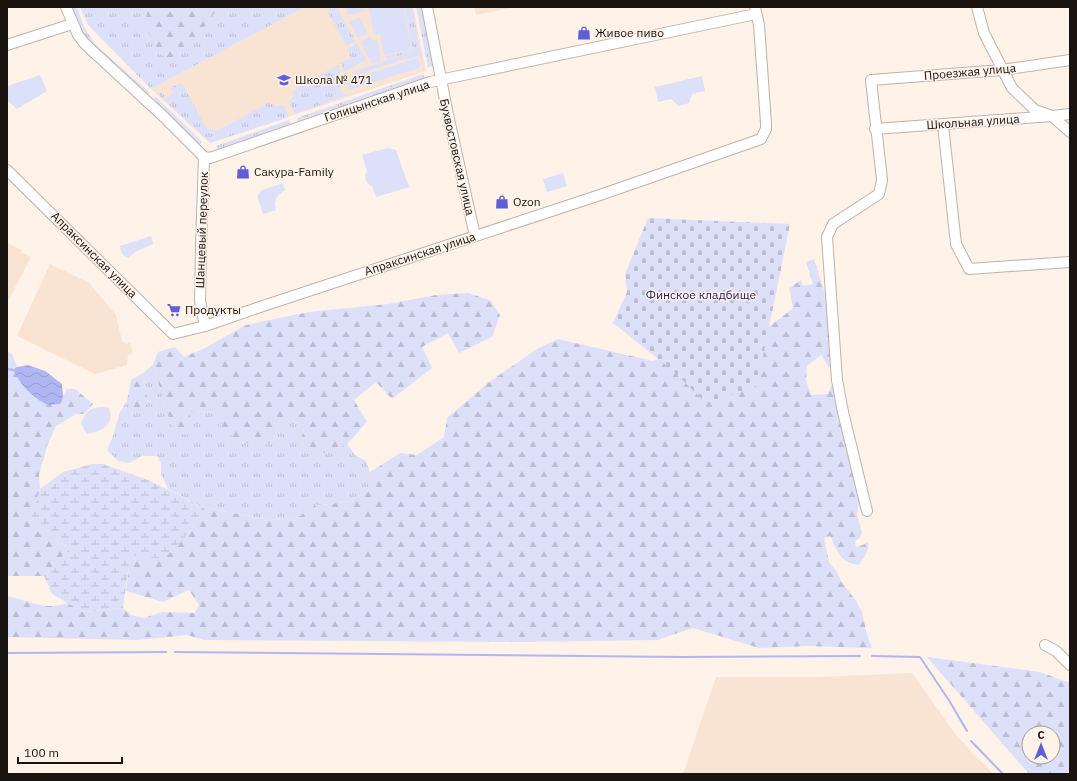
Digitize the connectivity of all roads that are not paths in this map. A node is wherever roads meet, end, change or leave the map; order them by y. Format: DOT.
graph roads {
  1 [pos="66,7"];
  2 [pos="427,7"];
  3 [pos="977,7"];
  4 [pos="756,10"];
  5 [pos="72,24"];
  6 [pos="7,45"];
  7 [pos="1070,60"];
  8 [pos="1002,70"];
  9 [pos="441,80"];
  10 [pos="1070,114"];
  11 [pos="1052,116"];
  12 [pos="943,125"];
  13 [pos="875,129"];
  14 [pos="1070,132"];
  15 [pos="204,157"];
  16 [pos="7,170"];
  17 [pos="475,236"];
  18 [pos="1070,262"];
  19 [pos="206,326"];
  20 [pos="867,511"];
  21 [pos="1045,645"];
  22 [pos="1070,665"];
  1 -- 5 [label="street"];
  2 -- 9 [label="street, Бухвостовская улица"];
  3 -- 8 [label="street"];
  4 -- 9 [label="street, Голицынская улица"];
  4 -- 17 [label="street, Апраксинская улица"];
  5 -- 6 [label="street"];
  5 -- 15 [label="street"];
  7 -- 8 [label="street, Проезжая улица"];
  8 -- 11 [label="street"];
  8 -- 13 [label="street, Проезжая улица"];
  9 -- 15 [label="street, Голицынская улица"];
  9 -- 17 [label="street, Бухвостовская улица"];
  10 -- 11 [label="street, Школьная улица"];
  11 -- 12 [label="street, Школьная улица"];
  11 -- 14 [label="street"];
  12 -- 13 [label="street, Школьная улица"];
  12 -- 18 [label="street"];
  13 -- 20 [label="street"];
  15 -- 19 [label="street, Шанцевый переулок"];
  16 -- 19 [label="street, Апраксинская улица"];
  17 -- 19 [label="street, Апраксинская улица"];
  21 -- 22 [label="street"];
}
